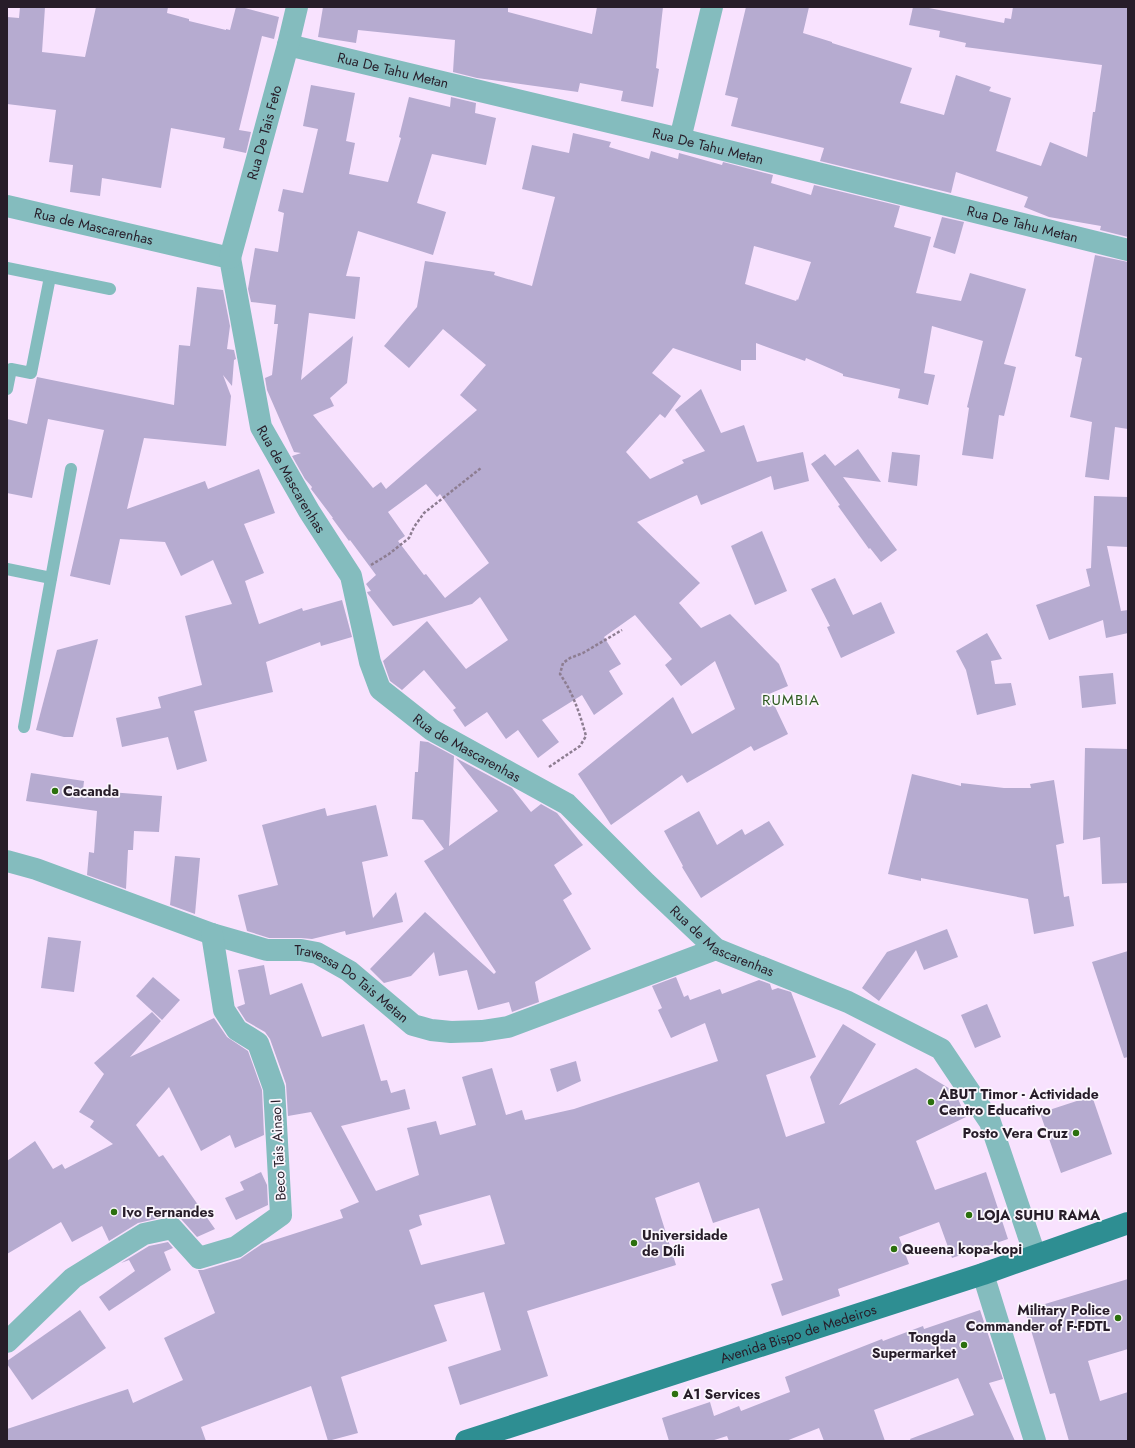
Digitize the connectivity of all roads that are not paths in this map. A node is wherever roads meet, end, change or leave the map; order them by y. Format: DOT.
graph roads {
  1 [pos="297,7"];
  2 [pos="712,7"];
  3 [pos="288,45"];
  4 [pos="680,139"];
  5 [pos="7,206"];
  6 [pos="1128,250"];
  7 [pos="230,258"];
  8 [pos="7,268"];
  9 [pos="50,277"];
  10 [pos="110,289"];
  11 [pos="7,389"];
  12 [pos="71,469"];
  13 [pos="7,569"];
  14 [pos="51,578"];
  15 [pos="24,727"];
  16 [pos="7,861"];
  17 [pos="212,934"];
  18 [pos="716,949"];
  19 [pos="1128,1223"];
  20 [pos="1035,1254"];
  21 [pos="983,1274"];
  22 [pos="7,1342"];
  23 [pos="466,1441"];
  24 [pos="1035,1441"];
  1 -- 3 [label="street, Rua De Tais Feto"];
  2 -- 4 [label="street"];
  3 -- 4 [label="street, Rua De Tahu Metan"];
  3 -- 7 [label="street, Rua De Tais Feto"];
  4 -- 6 [label="street, Rua De Tahu Metan"];
  5 -- 7 [label="street, Rua de Mascarenhas"];
  7 -- 18 [label="street, Rua de Mascarenhas"];
  8 -- 9 [label="lane"];
  9 -- 10 [label="lane"];
  9 -- 11 [label="lane"];
  12 -- 14 [label="lane"];
  13 -- 14 [label="lane"];
  14 -- 15 [label="lane"];
  16 -- 17 [label="street, Travessa Do Tais Metan"];
  17 -- 18 [label="street, Travessa Do Tais Metan"];
  17 -- 22 [label="street, Beco Tais Ainao I"];
  18 -- 20 [label="street, Rua de Mascarenhas"];
  19 -- 20 [label="main road, Avenida Bispo de Medeiros"];
  20 -- 21 [label="main road, Avenida Bispo de Medeiros"];
  21 -- 23 [label="main road, Avenida Bispo de Medeiros"];
  21 -- 24 [label="street"];
}
